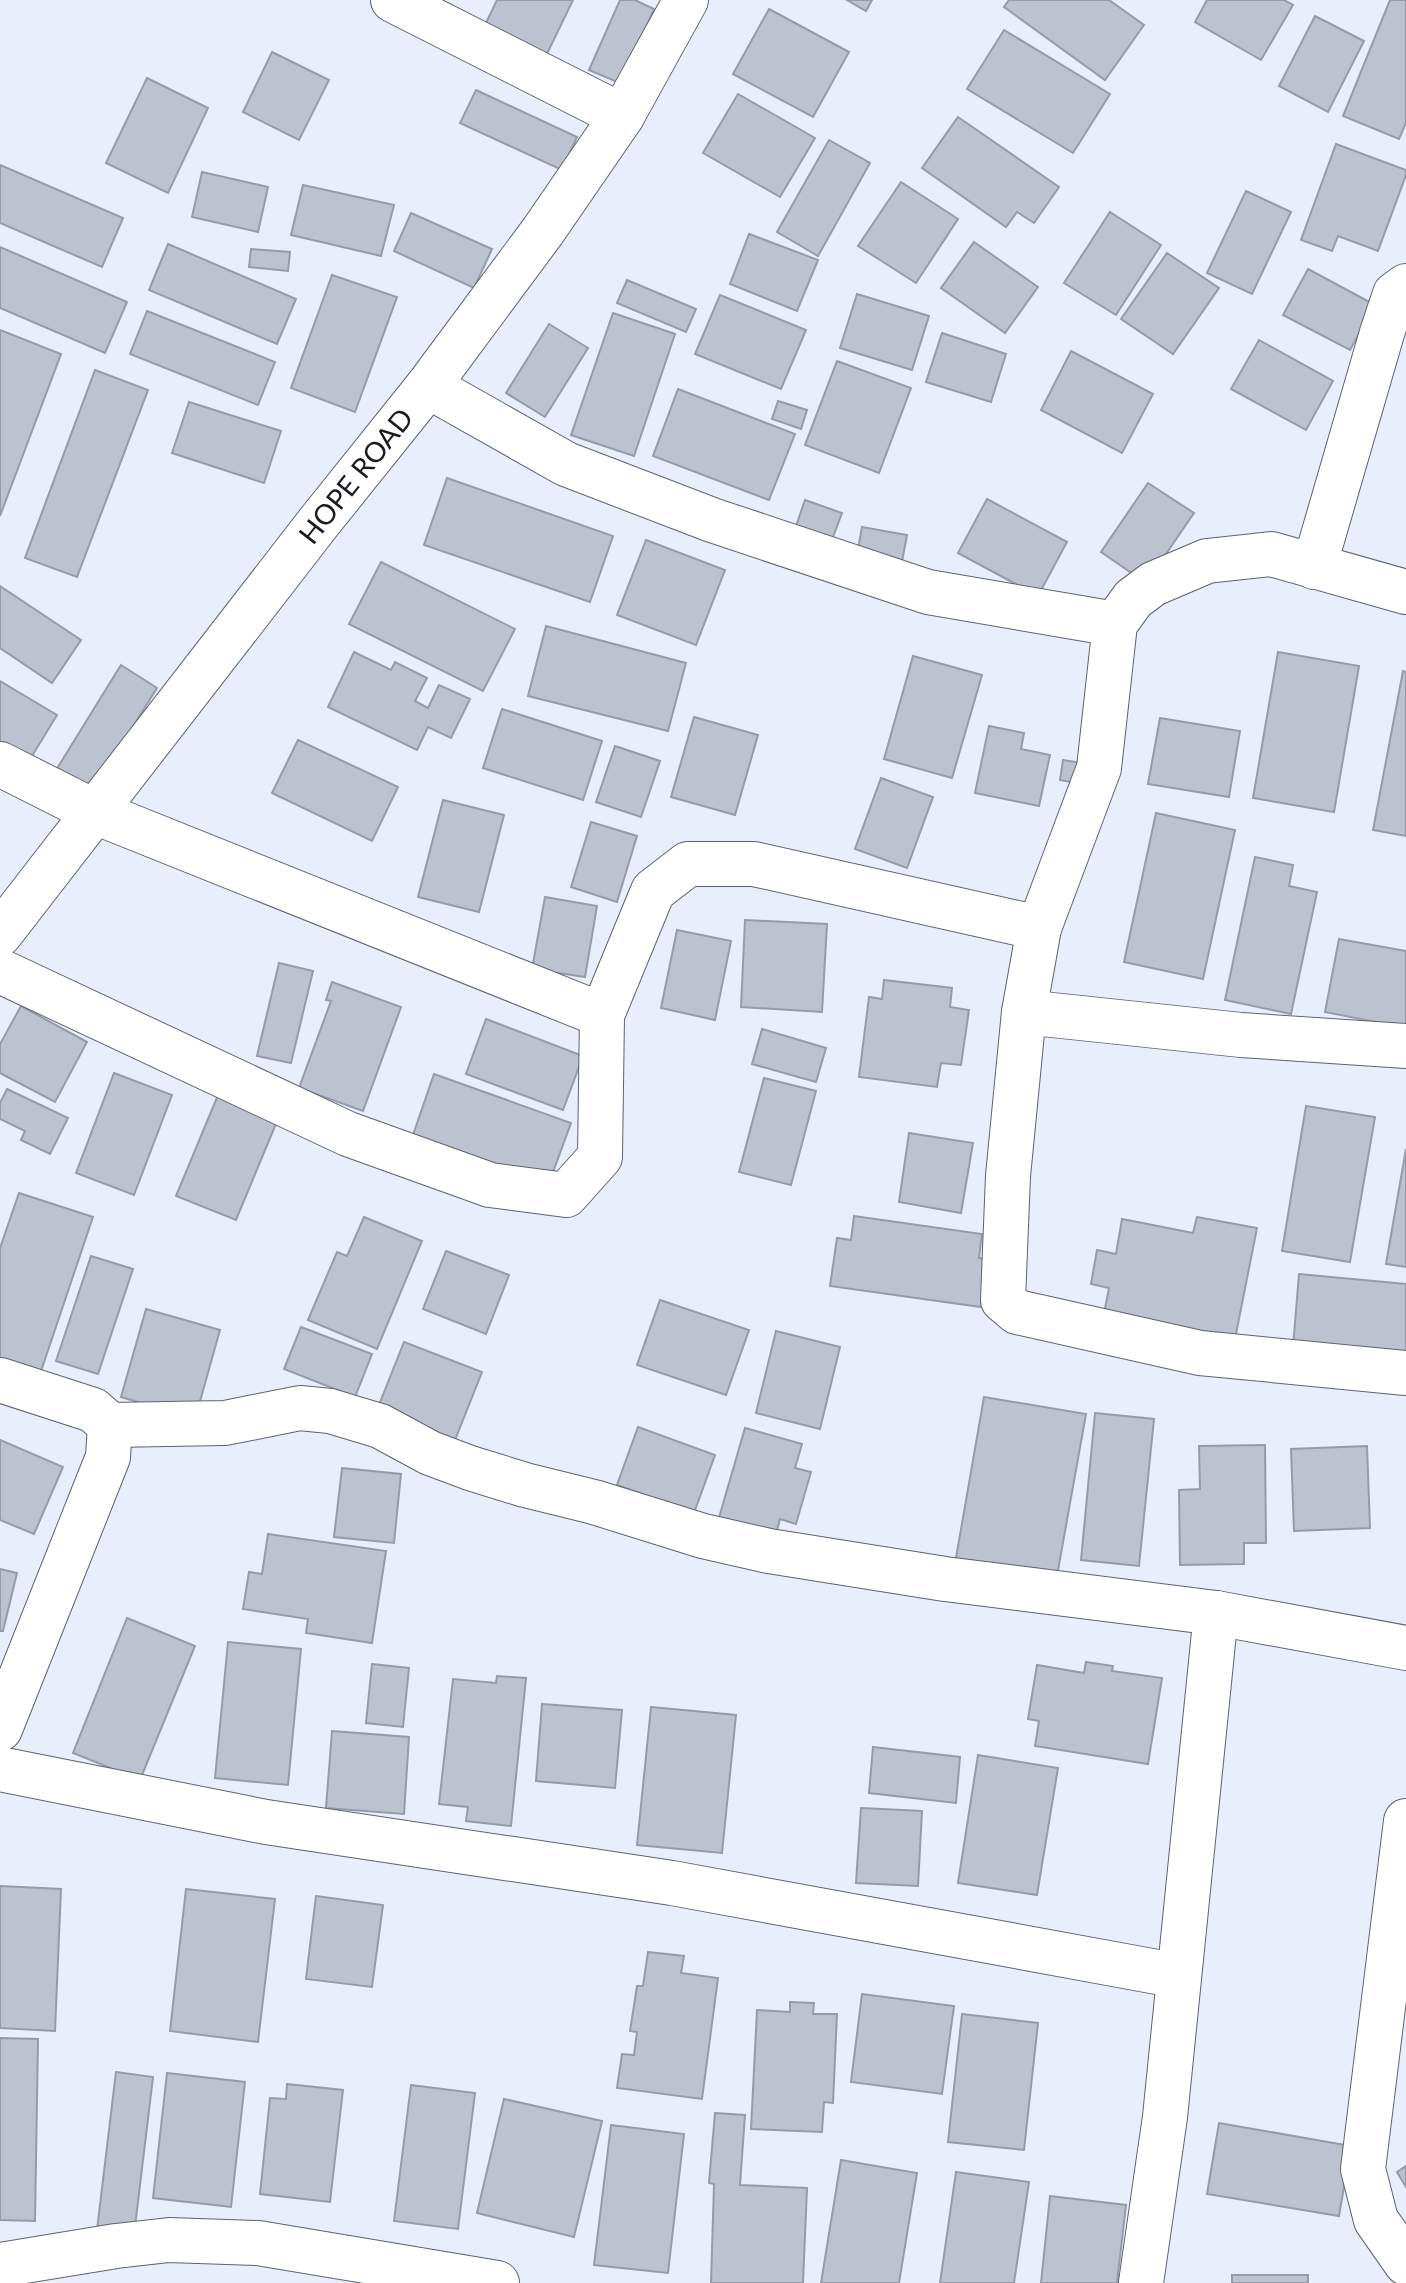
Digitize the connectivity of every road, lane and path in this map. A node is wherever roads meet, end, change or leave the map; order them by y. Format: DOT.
graph roads {
  1 [pos="393,0"];
  2 [pos="686,0"];
  3 [pos="622,116"];
  4 [pos="1406,286"];
  5 [pos="428,386"];
  6 [pos="1314,567"];
  7 [pos="1406,592"];
  8 [pos="1115,624"];
  9 [pos="0,764"];
  10 [pos="95,812"];
  11 [pos="1039,928"];
  12 [pos="0,934"];
  13 [pos="0,971"];
  14 [pos="1024,1012"];
  15 [pos="602,1015"];
  16 [pos="1406,1046"];
  17 [pos="1406,1373"];
  18 [pos="0,1380"];
  19 [pos="110,1425"];
  20 [pos="1216,1613"];
  21 [pos="1406,1648"];
  22 [pos="0,1729"];
  23 [pos="0,1769"];
  24 [pos="1406,1821"];
  25 [pos="1179,1976"];
  26 [pos="1406,2263"];
  27 [pos="0,2265"];
  28 [pos="360,2272"];
  29 [pos="497,2283"];
  30 [pos="1141,2283"];
  1 -- 3 [label="street"];
  2 -- 3 [label="street, HOPE ROAD"];
  3 -- 5 [label="street, HOPE ROAD"];
  4 -- 6 [label="street"];
  5 -- 8 [label="street"];
  5 -- 10 [label="street, HOPE ROAD"];
  6 -- 7 [label="street"];
  6 -- 8 [label="street"];
  8 -- 11 [label="street"];
  9 -- 10 [label="street"];
  10 -- 12 [label="street, HOPE ROAD"];
  10 -- 15 [label="street"];
  11 -- 14 [label="street"];
  11 -- 15 [label="street"];
  13 -- 15 [label="street"];
  14 -- 16 [label="street"];
  14 -- 17 [label="street"];
  18 -- 19 [label="street"];
  19 -- 20 [label="street"];
  19 -- 22 [label="street"];
  20 -- 21 [label="street"];
  20 -- 25 [label="street"];
  23 -- 25 [label="street"];
  24 -- 26 [label="street"];
  25 -- 30 [label="street"];
  27 -- 28 [label="street"];
  28 -- 29 [label="street"];
}
